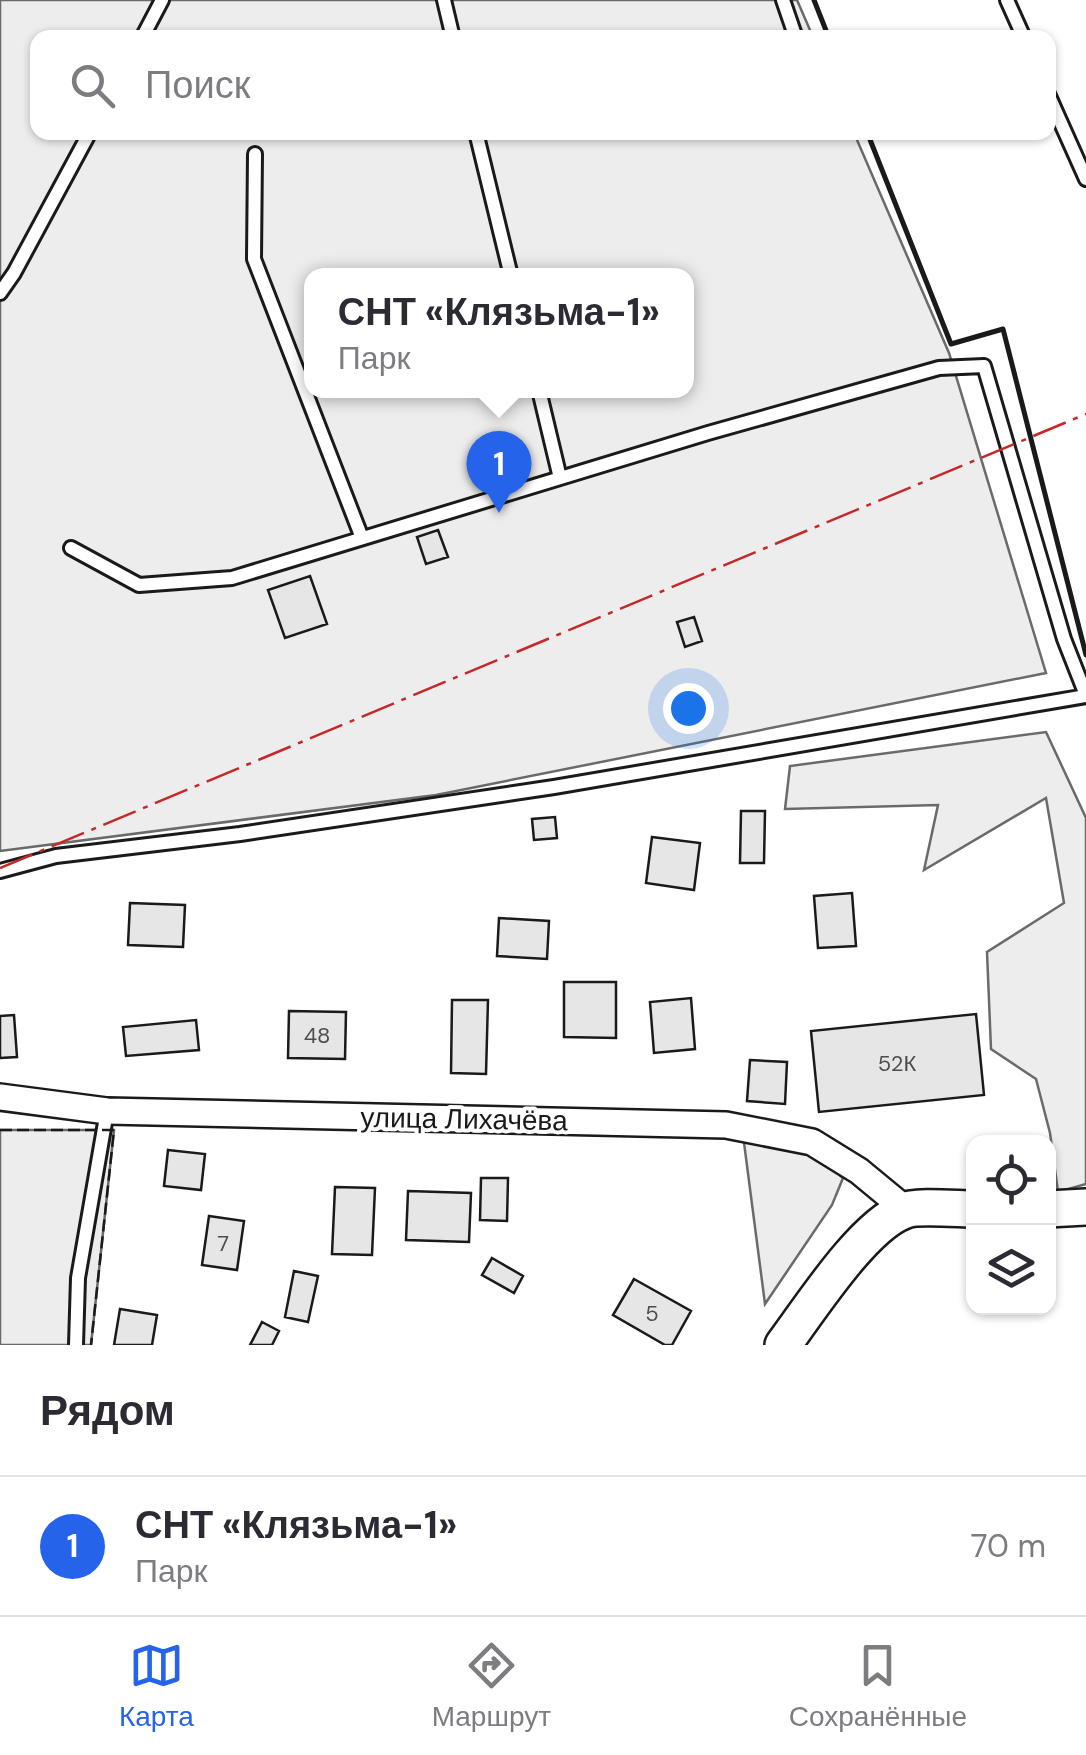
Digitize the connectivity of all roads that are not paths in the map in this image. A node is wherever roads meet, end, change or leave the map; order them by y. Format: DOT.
graph roads {
  1 [pos="162,0"];
  2 [pos="444,0"];
  3 [pos="783,0"];
  4 [pos="1007,0"];
  5 [pos="146,30"];
  6 [pos="451,30"];
  7 [pos="793,30"];
  8 [pos="1020,30"];
  9 [pos="1056,112"];
  10 [pos="86,140"];
  11 [pos="478,140"];
  12 [pos="255,154"];
  13 [pos="1086,179"];
  14 [pos="509,268"];
  15 [pos="0,292"];
  16 [pos="304,388"];
  17 [pos="308,398"];
  18 [pos="541,398"];
  19 [pos="560,478"];
  20 [pos="362,538"];
  21 [pos="71,548"];
  22 [pos="1086,696"];
  23 [pos="0,871"];
  24 [pos="0,1098"];
  25 [pos="106,1111"];
  26 [pos="1086,1207"];
  27 [pos="906,1209"];
  28 [pos="1056,1209"];
  29 [pos="966,1210"];
  30 [pos="76,1345"];
  31 [pos="782,1345"];
  1 -- 5 [label="lane"];
  2 -- 6 [label="lane"];
  3 -- 7 [label="lane"];
  4 -- 8 [label="lane"];
  9 -- 13 [label="lane"];
  10 -- 15 [label="lane"];
  11 -- 14 [label="lane"];
  12 -- 16 [label="lane"];
  17 -- 20 [label="lane"];
  18 -- 19 [label="lane"];
  19 -- 20 [label="lane"];
  19 -- 22 [label="lane"];
  20 -- 21 [label="lane"];
  22 -- 23 [label="lane"];
  24 -- 25 [label="street, улица Лихачёва"];
  25 -- 27 [label="street, улица Лихачёва"];
  25 -- 30 [label="lane"];
  26 -- 28 [label="street"];
  27 -- 29 [label="street"];
  27 -- 31 [label="street"];
}
